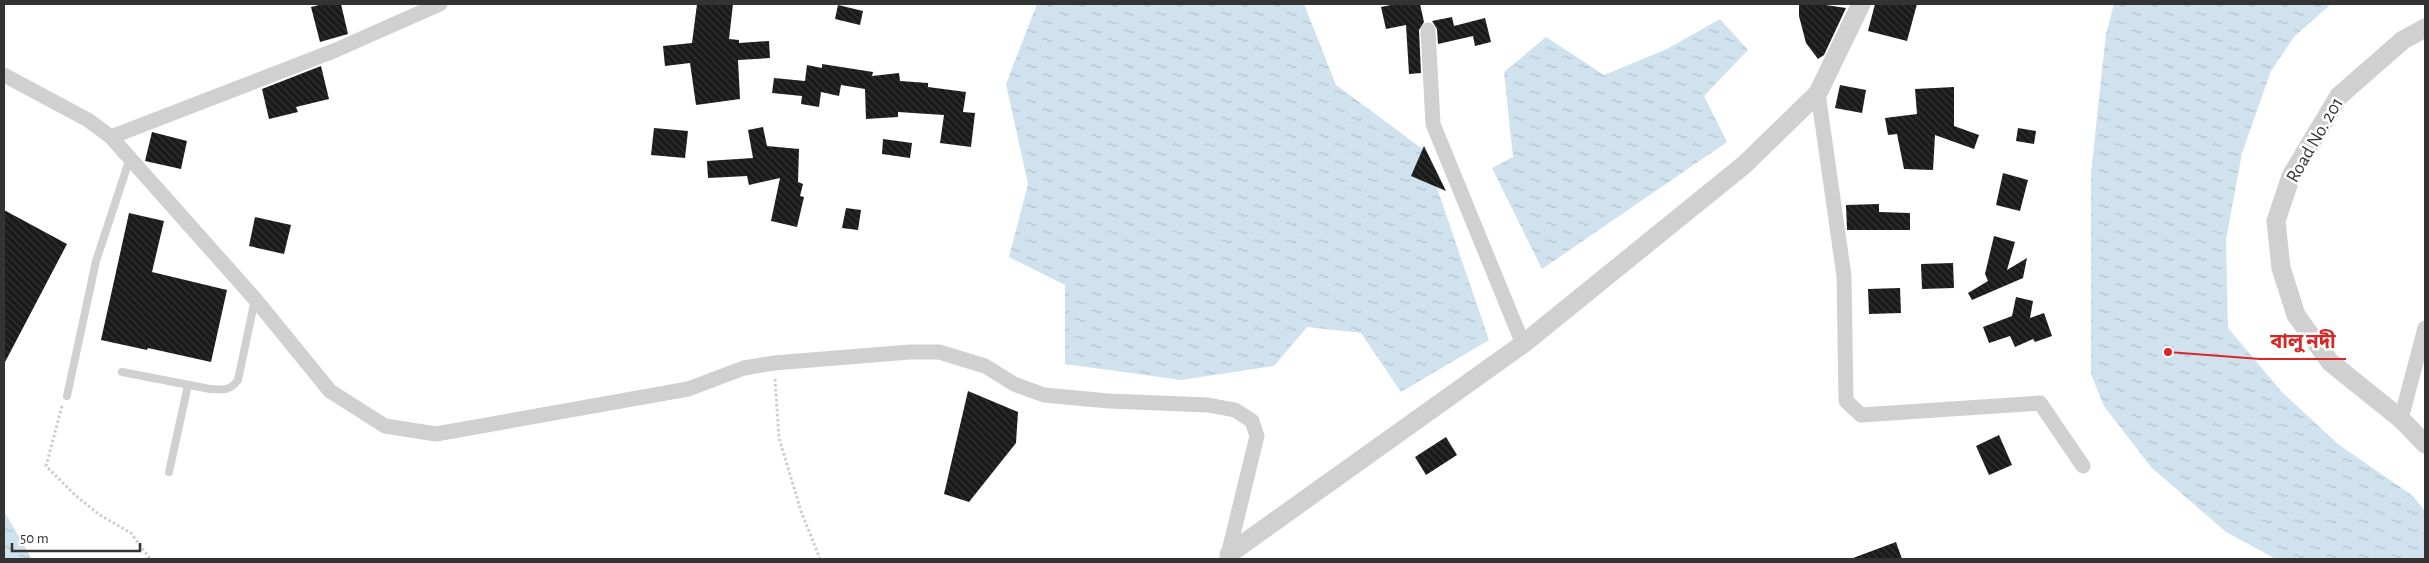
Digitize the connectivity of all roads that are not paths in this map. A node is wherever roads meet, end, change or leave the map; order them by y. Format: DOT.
graph roads {
  1 [pos="440,4"];
  2 [pos="1861,4"];
  3 [pos="2425,28"];
  4 [pos="1428,30"];
  5 [pos="4,75"];
  6 [pos="1818,93"];
  7 [pos="111,137"];
  8 [pos="130,156"];
  9 [pos="255,299"];
  10 [pos="2425,328"];
  11 [pos="1523,344"];
  12 [pos="122,372"];
  13 [pos="188,385"];
  14 [pos="67,396"];
  15 [pos="2401,419"];
  16 [pos="2425,444"];
  17 [pos="2083,466"];
  18 [pos="169,472"];
  19 [pos="1228,556"];
  1 -- 7 [label="street"];
  2 -- 6 [label="street"];
  3 -- 15 [label="street, Road No. 201"];
  4 -- 11 [label="street"];
  5 -- 7 [label="street"];
  6 -- 11 [label="street"];
  6 -- 17 [label="street"];
  7 -- 8 [label="street"];
  8 -- 9 [label="street"];
  8 -- 14 [label="lane"];
  9 -- 13 [label="lane"];
  9 -- 19 [label="street"];
  10 -- 15 [label="street"];
  11 -- 19 [label="street"];
  12 -- 13 [label="lane"];
  13 -- 18 [label="lane"];
  15 -- 16 [label="street, Road No. 201"];
}
